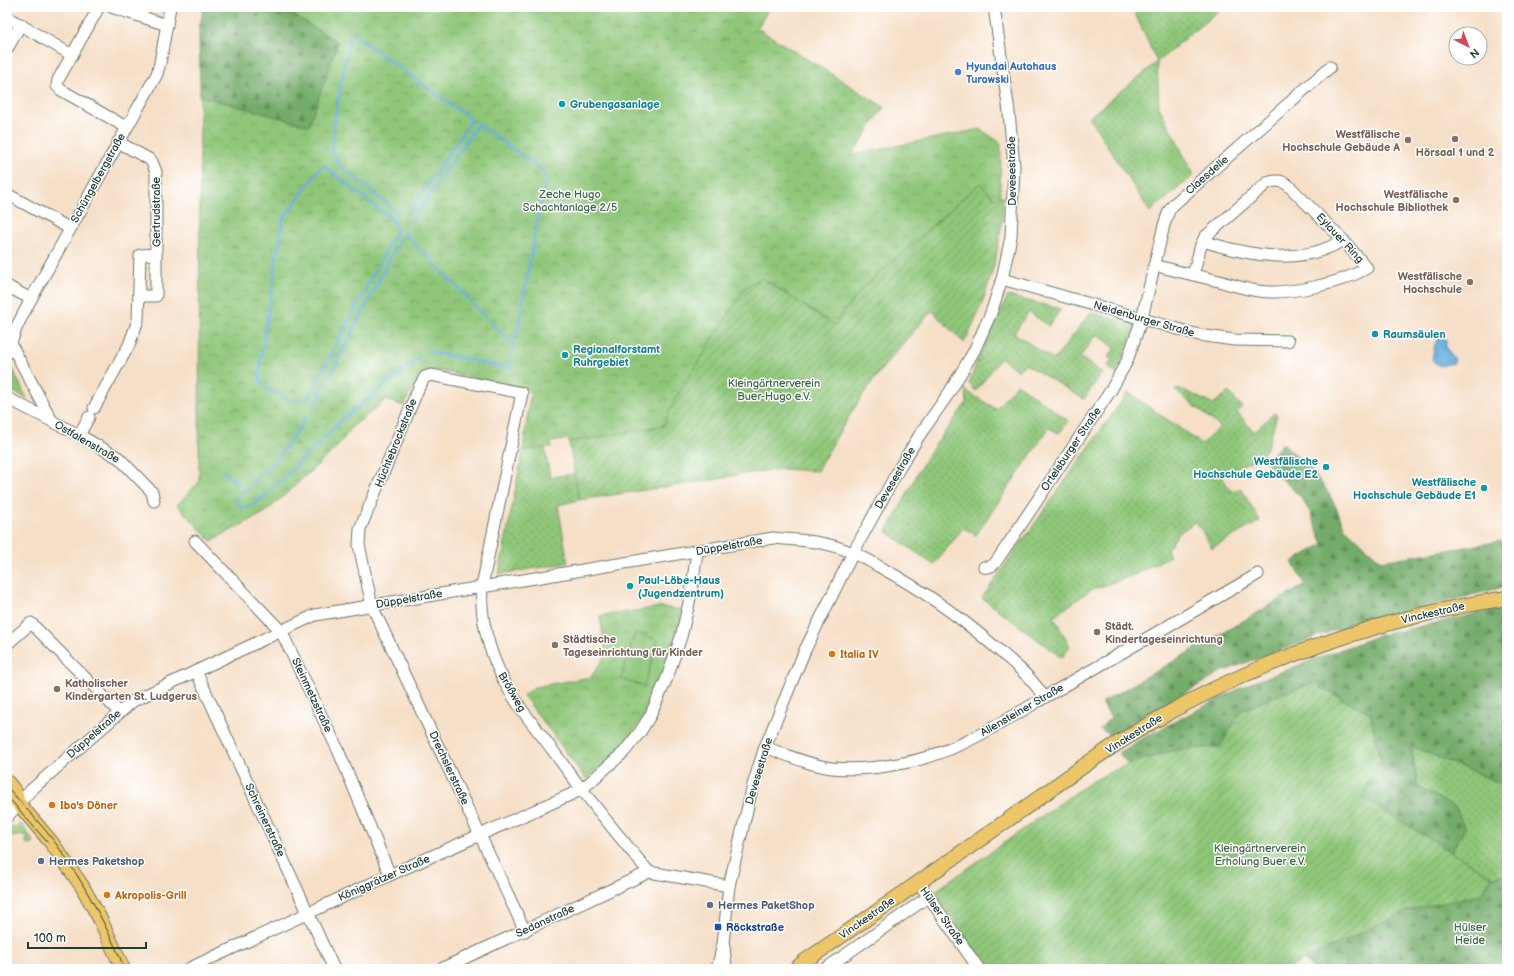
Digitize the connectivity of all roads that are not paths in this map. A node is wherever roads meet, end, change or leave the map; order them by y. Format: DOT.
graph roads {
  1 [pos="99,7"];
  2 [pos="111,7"];
  3 [pos="170,7"];
  4 [pos="994,7"];
  5 [pos="7,17"];
  6 [pos="21,24"];
  7 [pos="166,25"];
  8 [pos="7,49"];
  9 [pos="72,55"];
  10 [pos="1330,67"];
  11 [pos="126,127"];
  12 [pos="118,142"];
  13 [pos="7,194"];
  14 [pos="70,228"];
  15 [pos="1343,240"];
  16 [pos="1203,241"];
  17 [pos="156,254"];
  18 [pos="1154,265"];
  19 [pos="1193,275"];
  20 [pos="1002,279"];
  21 [pos="7,286"];
  22 [pos="140,296"];
  23 [pos="31,299"];
  24 [pos="1142,318"];
  25 [pos="1288,341"];
  26 [pos="9,349"];
  27 [pos="522,393"];
  28 [pos="7,398"];
  29 [pos="52,421"];
  30 [pos="79,435"];
  31 [pos="154,501"];
  32 [pos="195,541"];
  33 [pos="697,551"];
  34 [pos="853,553"];
  35 [pos="984,567"];
  36 [pos="1258,574"];
  37 [pos="482,586"];
  38 [pos="1507,598"];
  39 [pos="372,606"];
  40 [pos="281,631"];
  41 [pos="7,644"];
  42 [pos="196,671"];
  43 [pos="1044,698"];
  44 [pos="119,712"];
  45 [pos="766,747"];
  46 [pos="7,782"];
  47 [pos="581,790"];
  48 [pos="13,801"];
  49 [pos="7,817"];
  50 [pos="480,834"];
  51 [pos="649,872"];
  52 [pos="390,875"];
  53 [pos="919,882"];
  54 [pos="729,886"];
  55 [pos="928,897"];
  56 [pos="308,913"];
  57 [pos="525,930"];
  58 [pos="723,944"];
  59 [pos="801,965"];
  60 [pos="123,969"];
  61 [pos="188,969"];
  62 [pos="334,969"];
  63 [pos="441,969"];
  64 [pos="717,969"];
  65 [pos="726,969"];
  66 [pos="787,969"];
  67 [pos="825,969"];
  68 [pos="979,969"];
  1 -- 9 [label="street"];
  2 -- 7 [label="street"];
  3 -- 7 [label="street, Schüngelbergstraße"];
  4 -- 20 [label="street, Devesestraße"];
  5 -- 6 [label="street"];
  6 -- 8 [label="street"];
  6 -- 9 [label="street"];
  7 -- 11 [label="street, Schüngelbergstraße"];
  9 -- 11 [label="street"];
  10 -- 18 [label="street, Claesdelle"];
  11 -- 12 [label="street, Schüngelbergstraße"];
  12 -- 14 [label="street, Schüngelbergstraße"];
  12 -- 17 [label="street, Gertrudstraße"];
  13 -- 14 [label="street"];
  14 -- 23 [label="street, Schüngelbergstraße"];
  15 -- 16 [label="street"];
  15 -- 16 [label="street, Eylauer Ring"];
  15 -- 19 [label="street, Eylauer Ring"];
  16 -- 19 [label="street, Eylauer Ring"];
  17 -- 22 [label="street, Gertrudstraße"];
  17 -- 22 [label="street, Gertrudstraße"];
  18 -- 19 [label="street, Eylauer Ring"];
  18 -- 24 [label="street, Claesdelle"];
  20 -- 24 [label="street, Neidenburger Straße"];
  20 -- 34 [label="street, Devesestraße"];
  21 -- 23 [label="street"];
  22 -- 30 [label="street, Gertrudstraße"];
  23 -- 26 [label="street, Schüngelbergstraße"];
  24 -- 25 [label="street, Neidenburger Straße"];
  24 -- 35 [label="street, Ortelsburger Straße"];
  26 -- 29 [label="street, Schüngelbergstraße"];
  27 -- 37 [label="street, Brößweg"];
  27 -- 39 [label="street, Hüchtebrockstraße"];
  28 -- 29 [label="street, Ostfalenstraße"];
  29 -- 30 [label="street, Ostfalenstraße"];
  30 -- 31 [label="street, Ostfalenstraße"];
  32 -- 40 [label="street, Steinmetzstraße"];
  33 -- 34 [label="street, Düppelstraße"];
  33 -- 37 [label="street, Düppelstraße"];
  33 -- 47 [label="street, Königgrätzer Straße"];
  34 -- 43 [label="street, Düppelstraße"];
  34 -- 45 [label="street, Devesestraße"];
  36 -- 43 [label="street, Allensteiner Straße"];
  37 -- 39 [label="street, Düppelstraße"];
  37 -- 47 [label="street, Brößweg"];
  38 -- 53 [label="main road, Vinckestraße"];
  39 -- 40 [label="street, Düppelstraße"];
  39 -- 50 [label="street, Drechslerstraße"];
  40 -- 42 [label="street, Düppelstraße"];
  40 -- 52 [label="street, Steinmetzstraße"];
  41 -- 44 [label="street"];
  42 -- 44 [label="street, Düppelstraße"];
  42 -- 56 [label="street, Schreinerstraße"];
  43 -- 45 [label="street, Allensteiner Straße"];
  44 -- 48 [label="street, Düppelstraße"];
  45 -- 54 [label="street, Devesestraße"];
  46 -- 48 [label="main road"];
  47 -- 50 [label="street, Königgrätzer Straße"];
  47 -- 51 [label="street, Brößweg"];
  48 -- 49 [label="street, Düppelstraße"];
  48 -- 60 [label="main road"];
  50 -- 52 [label="street, Königgrätzer Straße"];
  50 -- 57 [label="street, Drechslerstraße"];
  51 -- 54 [label="street"];
  51 -- 57 [label="street, Sedanstraße"];
  52 -- 56 [label="street, Königgrätzer Straße"];
  53 -- 55 [label="street, Hülser Straße"];
  53 -- 59 [label="main road, Vinckestraße"];
  54 -- 58 [label="street, Devesestraße"];
  55 -- 67 [label="street, Vinckestraße"];
  55 -- 68 [label="street, Hülser Straße"];
  56 -- 61 [label="street, Königgrätzer Straße"];
  56 -- 62 [label="street, Schreinerstraße"];
  57 -- 63 [label="street, Sedanstraße"];
  58 -- 64 [label="street, Devesestraße"];
  58 -- 65 [label="street, Devesestraße"];
  59 -- 66 [label="main road, Vinckestraße"];
}
